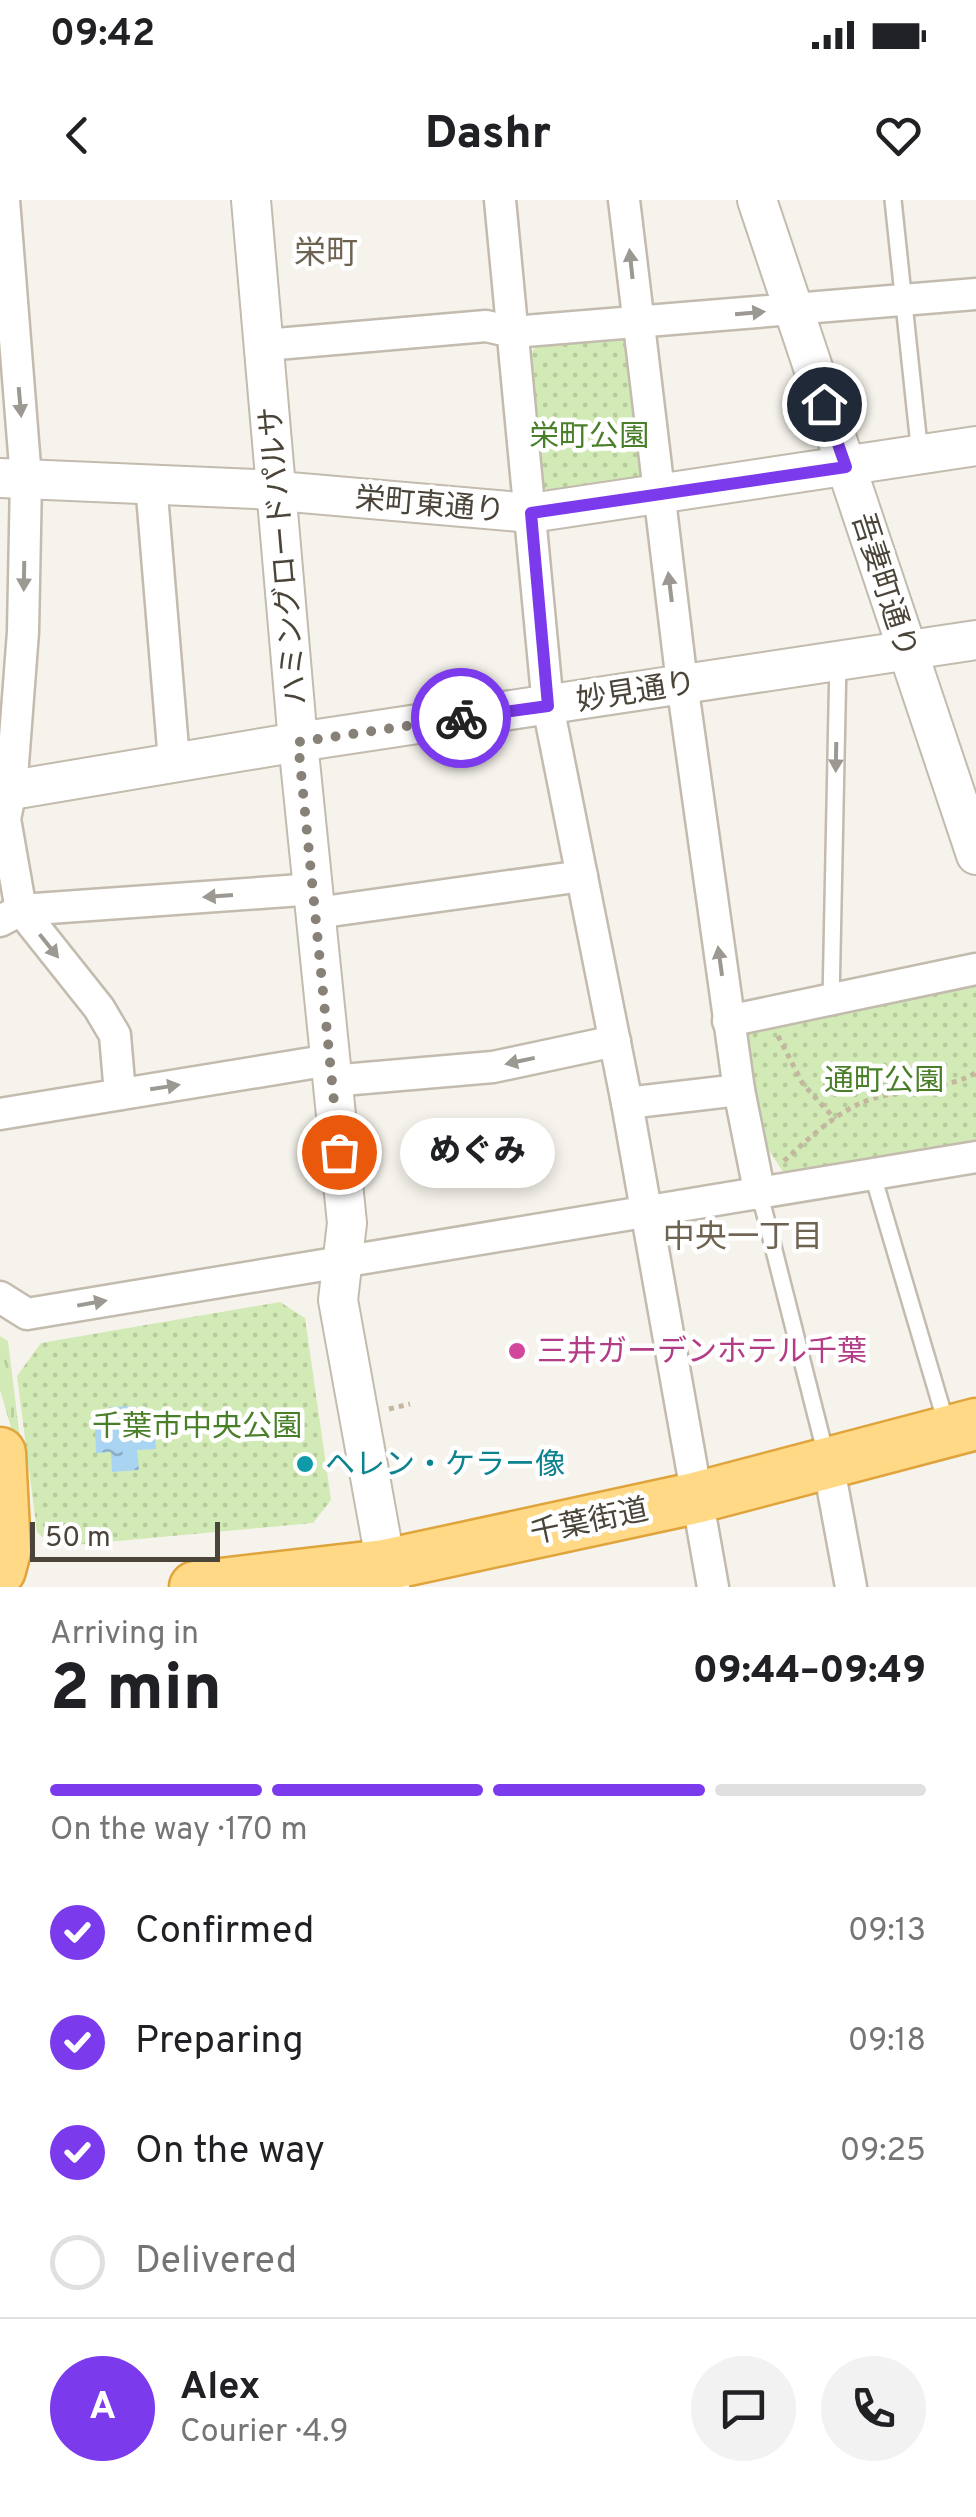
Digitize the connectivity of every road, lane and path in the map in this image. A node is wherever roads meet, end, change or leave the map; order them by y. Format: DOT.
graph roads {
  1 [pos="4,200"];
  2 [pos="251,200"];
  3 [pos="500,200"];
  4 [pos="624,200"];
  5 [pos="757,200"];
  6 [pos="893,200"];
  7 [pos="976,294"];
  8 [pos="6,301"];
  9 [pos="904,301"];
  10 [pos="792,310"];
  11 [pos="636,322"];
  12 [pos="513,332"];
  13 [pos="265,346"];
  14 [pos="975,453"];
  15 [pos="920,455"];
  16 [pos="846,467"];
  17 [pos="13,478"];
  18 [pos="151,483"];
  19 [pos="278,491"];
  20 [pos="658,496"];
  21 [pos="531,513"];
  22 [pos="11,632"];
  23 [pos="976,640"];
  24 [pos="907,650"];
  25 [pos="838,660"];
  26 [pos="682,684"];
  27 [pos="548,706"];
  28 [pos="298,742"];
  29 [pos="174,761"];
  30 [pos="6,791"];
  31 [pos="976,856"];
  32 [pos="582,876"];
  33 [pos="316,901"];
  34 [pos="10,916"];
  35 [pos="976,970"];
  36 [pos="832,1002"];
  37 [pos="770,1014"];
  38 [pos="728,1022"];
  39 [pos="615,1041"];
  40 [pos="330,1071"];
  41 [pos="976,1072"];
  42 [pos="739,1090"];
  43 [pos="120,1094"];
  44 [pos="627,1103"];
  45 [pos="0,1114"];
  46 [pos="835,1119"];
  47 [pos="976,1157"];
  48 [pos="872,1176"];
  49 [pos="760,1195"];
  50 [pos="647,1212"];
  51 [pos="341,1260"];
  52 [pos="0,1297"];
  53 [pos="410,1404"];
  54 [pos="389,1408"];
  55 [pos="962,1427"];
  56 [pos="0,1452"];
  57 [pos="828,1463"];
  58 [pos="695,1498"];
  59 [pos="0,1570"];
  60 [pos="388,1576"];
  61 [pos="195,1587"];
  62 [pos="713,1587"];
  63 [pos="851,1587"];
  1 -- 8 [label="street"];
  2 -- 13 [label="street, ハミングロードパルサ"];
  3 -- 12 [label="street"];
  11 -- 4 [label="street, one-way"];
  5 -- 10 [label="street, 吾妻町通り"];
  6 -- 9 [label="lane"];
  7 -- 9 [label="street"];
  8 -- 17 [label="street, one-way"];
  9 -- 10 [label="street"];
  9 -- 15 [label="lane"];
  11 -- 10 [label="street, one-way"];
  10 -- 16 [label="street, 吾妻町通り"];
  11 -- 12 [label="street"];
  11 -- 20 [label="street"];
  12 -- 13 [label="street"];
  12 -- 21 [label="street"];
  13 -- 19 [label="street, ハミングロードパルサ"];
  14 -- 15 [label="street, 栄町東通り"];
  15 -- 16 [label="street, 栄町東通り"];
  16 -- 20 [label="street, 栄町東通り"];
  16 -- 24 [label="street, 吾妻町通り"];
  17 -- 18 [label="street, 栄町東通り"];
  17 -- 22 [label="street, one-way"];
  18 -- 19 [label="street, 栄町東通り"];
  18 -- 29 [label="street"];
  19 -- 21 [label="street, 栄町東通り"];
  19 -- 28 [label="street, ハミングロードパルサ"];
  20 -- 21 [label="street, 栄町東通り"];
  26 -- 20 [label="street, one-way"];
  21 -- 27 [label="street"];
  22 -- 30 [label="street"];
  23 -- 24 [label="street, 妙見通り"];
  24 -- 25 [label="street, 妙見通り"];
  24 -- 31 [label="street, 吾妻町通り"];
  25 -- 26 [label="street, 妙見通り"];
  25 -- 36 [label="lane, one-way"];
  26 -- 27 [label="street, 妙見通り"];
  38 -- 26 [label="street, one-way"];
  27 -- 28 [label="street, 妙見通り"];
  27 -- 32 [label="street"];
  28 -- 29 [label="street, 妙見通り"];
  28 -- 33 [label="street, ハミングロードパルサ"];
  29 -- 30 [label="street, 妙見通り"];
  30 -- 34 [label="street"];
  32 -- 33 [label="street"];
  32 -- 39 [label="street"];
  33 -- 34 [label="street, one-way"];
  33 -- 40 [label="street, ハミングロードパルサ"];
  34 -- 43 [label="street, one-way"];
  35 -- 36 [label="street"];
  36 -- 37 [label="street"];
  37 -- 38 [label="street"];
  37 -- 46 [label="path"];
  38 -- 42 [label="street"];
  39 -- 40 [label="street, one-way"];
  39 -- 44 [label="street"];
  43 -- 40 [label="street, one-way"];
  40 -- 51 [label="street, ハミングロードパルサ"];
  41 -- 46 [label="path"];
  42 -- 44 [label="street"];
  42 -- 49 [label="street"];
  43 -- 45 [label="street"];
  44 -- 50 [label="street"];
  46 -- 49 [label="path"];
  47 -- 48 [label="street"];
  48 -- 49 [label="street"];
  48 -- 55 [label="lane"];
  49 -- 50 [label="street"];
  49 -- 57 [label="lane"];
  50 -- 51 [label="street"];
  50 -- 58 [label="street"];
  52 -- 51 [label="street, one-way"];
  51 -- 60 [label="street, ハミングロードパルサ"];
  53 -- 54 [label="path"];
  55 -- 57 [label="highway, 千葉街道"];
  56 -- 59 [label="highway"];
  57 -- 58 [label="highway, 千葉街道"];
  57 -- 63 [label="street"];
  58 -- 60 [label="highway, 千葉街道"];
  58 -- 62 [label="street"];
  60 -- 61 [label="highway, 千葉街道"];
}
